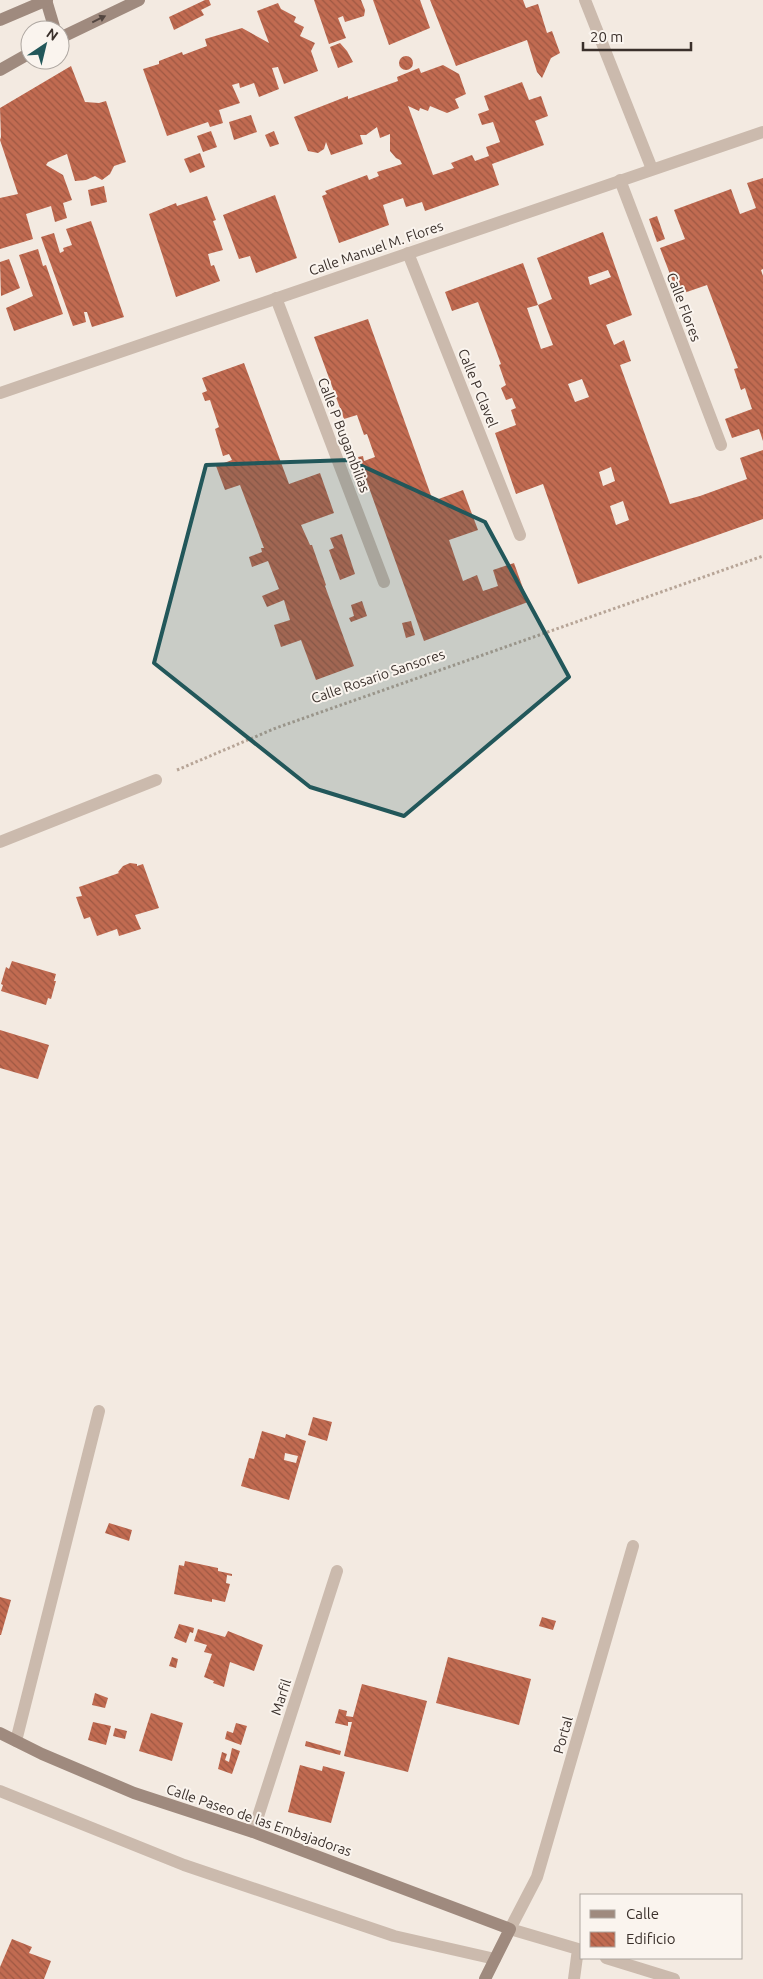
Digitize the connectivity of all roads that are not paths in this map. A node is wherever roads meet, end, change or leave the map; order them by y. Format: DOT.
graph roads {
  1 [pos="46,0"];
  2 [pos="139,0"];
  3 [pos="585,0"];
  4 [pos="0,20"];
  5 [pos="52,20"];
  6 [pos="70,33"];
  7 [pos="20,59"];
  8 [pos="0,70"];
  9 [pos="763,132"];
  10 [pos="652,169"];
  11 [pos="620,180"];
  12 [pos="408,253"];
  13 [pos="276,298"];
  14 [pos="0,393"];
  15 [pos="721,445"];
  16 [pos="520,535"];
  17 [pos="384,582"];
  18 [pos="156,780"];
  19 [pos="3,838"];
  20 [pos="99,1411"];
  21 [pos="633,1546"];
  22 [pos="337,1571"];
  23 [pos="0,1733"];
  24 [pos="16,1741"];
  25 [pos="0,1791"];
  26 [pos="253,1832"];
  27 [pos="510,1929"];
  28 [pos="580,1950"];
  29 [pos="495,1959"];
  30 [pos="609,1959"];
  31 [pos="485,1979"];
  32 [pos="574,1979"];
  33 [pos="674,1979"];
  1 -- 4 [label="street"];
  1 -- 5 [label="street"];
  6 -- 2 [label="street, one-way"];
  3 -- 10 [label="street"];
  7 -- 8 [label="street"];
  9 -- 10 [label="street, Calle Manuel M. Flores"];
  10 -- 11 [label="street, Calle Manuel M. Flores"];
  11 -- 12 [label="street, Calle Manuel M. Flores"];
  11 -- 15 [label="street, Calle Flores"];
  12 -- 13 [label="street, Calle Manuel M. Flores"];
  12 -- 16 [label="street, Calle P Clavel"];
  13 -- 14 [label="street, Calle Manuel M. Flores"];
  13 -- 17 [label="street, Calle P Bugambilias"];
  18 -- 19 [label="street"];
  20 -- 24 [label="street"];
  21 -- 27 [label="street, Portal"];
  22 -- 26 [label="street, Marfil"];
  23 -- 24 [label="street, Calle Paseo de las Embajadoras"];
  24 -- 26 [label="street, Calle Paseo de las Embajadoras"];
  25 -- 29 [label="street"];
  26 -- 27 [label="street, Calle Paseo de las Embajadoras"];
  27 -- 28 [label="street, Calle Paseo de las Embajadoras"];
  27 -- 29 [label="street"];
  28 -- 32 [label="street, Calle Paseo de las Embajadoras"];
  29 -- 31 [label="street"];
  30 -- 33 [label="street"];
}
